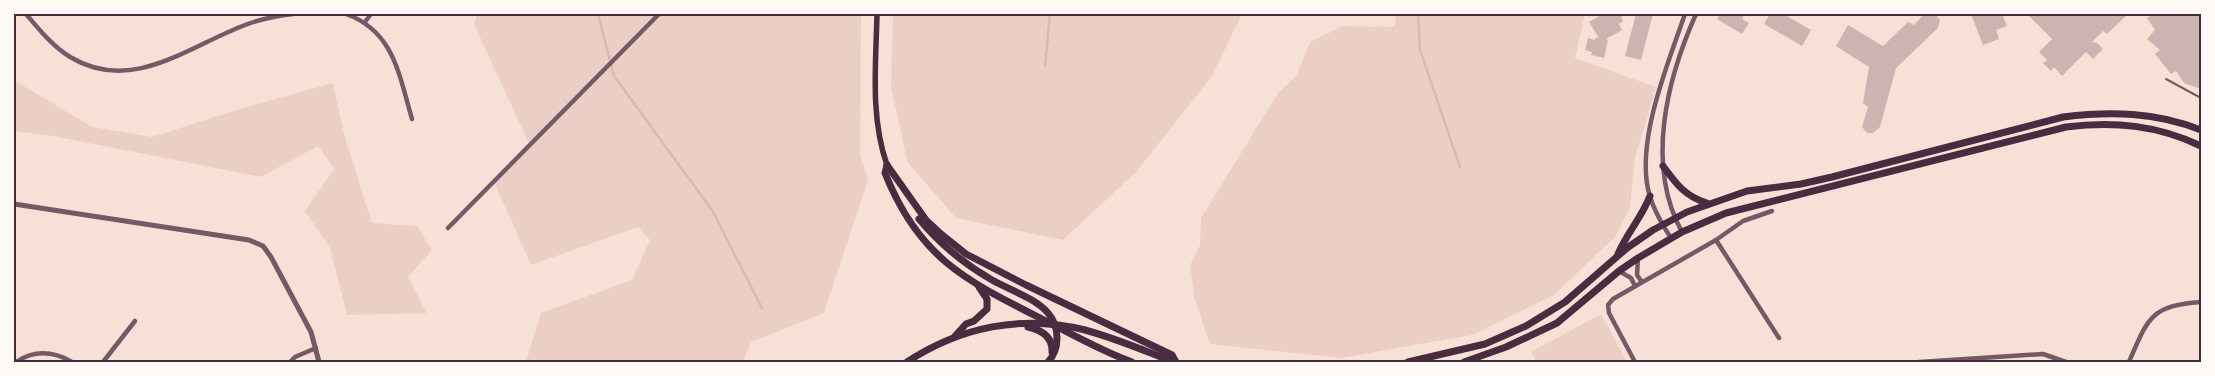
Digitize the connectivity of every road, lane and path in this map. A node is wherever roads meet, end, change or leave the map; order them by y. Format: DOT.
graph roads {
  1 [pos="26,14"];
  2 [pos="293,14"];
  3 [pos="346,14"];
  4 [pos="371,14"];
  5 [pos="659,14"];
  6 [pos="877,14"];
  7 [pos="1685,14"];
  8 [pos="1696,14"];
  9 [pos="365,22"];
  10 [pos="2166,79"];
  11 [pos="2201,98"];
  12 [pos="412,119"];
  13 [pos="2201,130"];
  14 [pos="2201,146"];
  15 [pos="888,165"];
  16 [pos="1663,166"];
  17 [pos="1650,196"];
  18 [pos="1708,203"];
  19 [pos="14,204"];
  20 [pos="1772,211"];
  21 [pos="1674,218"];
  22 [pos="1662,225"];
  23 [pos="448,228"];
  24 [pos="1682,232"];
  25 [pos="1671,238"];
  26 [pos="1716,240"];
  27 [pos="1617,257"];
  28 [pos="1638,258"];
  29 [pos="1619,271"];
  30 [pos="973,282"];
  31 [pos="1642,282"];
  32 [pos="1635,286"];
  33 [pos="2201,302"];
  34 [pos="135,321"];
  35 [pos="1010,323"];
  36 [pos="1054,325"];
  37 [pos="955,336"];
  38 [pos="1779,338"];
  39 [pos="316,348"];
  40 [pos="1048,361"];
  41 [pos="16,362"];
  42 [pos="72,362"];
  43 [pos="103,362"];
  44 [pos="290,362"];
  45 [pos="319,362"];
  46 [pos="907,362"];
  47 [pos="1132,362"];
  48 [pos="1175,362"];
  49 [pos="1408,362"];
  50 [pos="1464,362"];
  51 [pos="1635,362"];
  52 [pos="1919,362"];
  53 [pos="2066,362"];
  54 [pos="2130,362"];
  1 -- 2 [label="street"];
  3 -- 9 [label="street"];
  4 -- 9 [label="street"];
  5 -- 23 [label="street"];
  6 -- 15 [label="main road"];
  7 -- 17 [label="street"];
  8 -- 16 [label="street"];
  9 -- 12 [label="street"];
  10 -- 11 [label="lane"];
  13 -- 18 [label="highway"];
  14 -- 24 [label="highway"];
  15 -- 30 [label="highway"];
  15 -- 36 [label="highway"];
  15 -- 48 [label="highway"];
  16 -- 18 [label="highway"];
  16 -- 21 [label="street"];
  17 -- 22 [label="street"];
  17 -- 27 [label="highway"];
  18 -- 21 [label="highway"];
  19 -- 39 [label="street"];
  20 -- 26 [label="street"];
  21 -- 22 [label="highway"];
  21 -- 24 [label="street"];
  22 -- 25 [label="street"];
  22 -- 27 [label="highway"];
  24 -- 25 [label="highway"];
  25 -- 28 [label="highway"];
  26 -- 31 [label="street"];
  26 -- 38 [label="street"];
  27 -- 49 [label="highway"];
  28 -- 29 [label="highway"];
  28 -- 31 [label="street"];
  29 -- 32 [label="street"];
  29 -- 50 [label="highway"];
  30 -- 36 [label="highway"];
  30 -- 37 [label="highway"];
  31 -- 32 [label="street"];
  32 -- 51 [label="street"];
  33 -- 54 [label="street"];
  34 -- 43 [label="street"];
  35 -- 36 [label="highway"];
  35 -- 37 [label="highway"];
  35 -- 40 [label="highway"];
  36 -- 40 [label="highway"];
  36 -- 47 [label="highway"];
  36 -- 48 [label="highway"];
  37 -- 46 [label="highway"];
  39 -- 44 [label="street"];
  39 -- 45 [label="street"];
  41 -- 42 [label="street"];
  52 -- 53 [label="street"];
}
